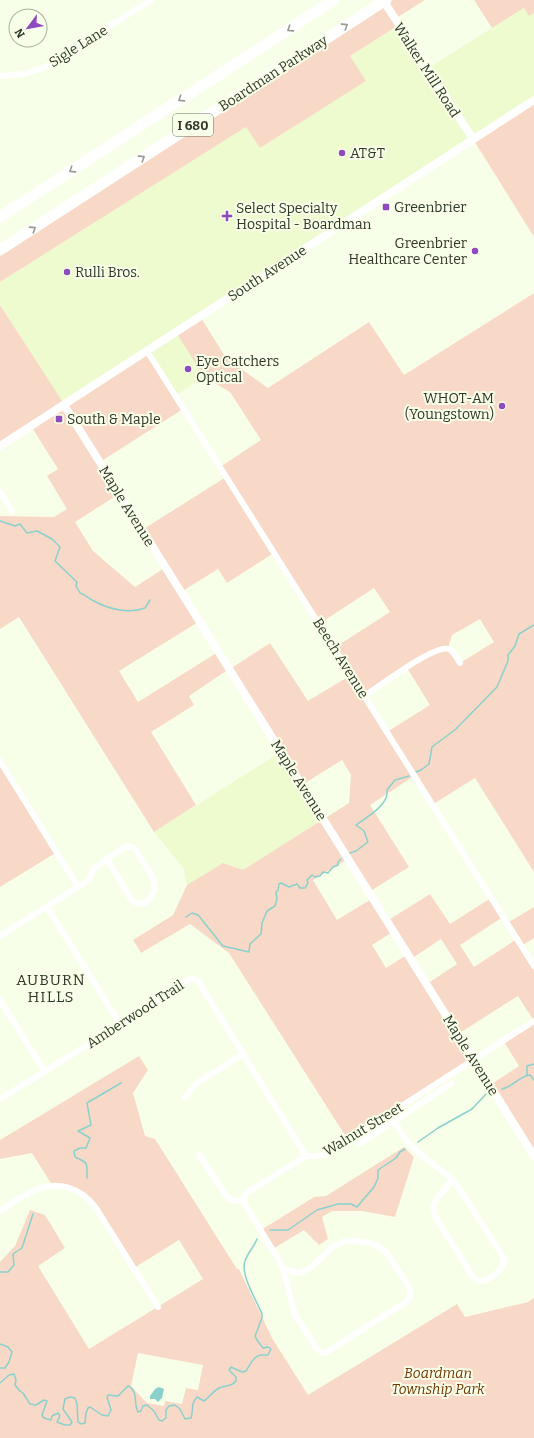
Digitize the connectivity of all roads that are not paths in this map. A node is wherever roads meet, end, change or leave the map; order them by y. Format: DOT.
graph roads {
  1 [pos="151,0"];
  2 [pos="334,0"];
  3 [pos="384,0"];
  4 [pos="0,76"];
  5 [pos="534,100"];
  6 [pos="472,139"];
  7 [pos="0,216"];
  8 [pos="0,250"];
  9 [pos="147,351"];
  10 [pos="64,404"];
  11 [pos="0,446"];
  12 [pos="0,492"];
  13 [pos="12,511"];
  14 [pos="460,663"];
  15 [pos="364,696"];
  16 [pos="0,761"];
  17 [pos="107,859"];
  18 [pos="78,887"];
  19 [pos="47,907"];
  20 [pos="0,936"];
  21 [pos="534,966"];
  22 [pos="0,1000"];
  23 [pos="534,1021"];
  24 [pos="120,1024"];
  25 [pos="243,1054"];
  26 [pos="474,1059"];
  27 [pos="45,1072"];
  28 [pos="452,1084"];
  29 [pos="185,1097"];
  30 [pos="0,1099"];
  31 [pos="390,1113"];
  32 [pos="395,1121"];
  33 [pos="358,1144"];
  34 [pos="199,1155"];
  35 [pos="306,1156"];
  36 [pos="534,1156"];
  37 [pos="453,1180"];
  38 [pos="244,1200"];
  39 [pos="0,1211"];
  40 [pos="284,1269"];
  41 [pos="158,1307"];
  1 -- 4 [label="street, Sigle Lane"];
  2 -- 7 [label="highway, Boardman Parkway / I 680, one-way"];
  3 -- 6 [label="street, Walker Mill Road"];
  8 -- 3 [label="highway, Boardman Parkway / I 680, one-way"];
  5 -- 6 [label="street, South Avenue"];
  6 -- 9 [label="street, South Avenue"];
  9 -- 10 [label="street, South Avenue"];
  9 -- 15 [label="street, Beech Avenue"];
  10 -- 11 [label="street, South Avenue"];
  10 -- 26 [label="street, Maple Avenue"];
  12 -- 13 [label="street"];
  14 -- 15 [label="street"];
  15 -- 21 [label="street, Beech Avenue"];
  16 -- 18 [label="street"];
  17 -- 17 [label="street"];
  17 -- 18 [label="street"];
  18 -- 19 [label="street"];
  19 -- 20 [label="street"];
  19 -- 24 [label="street"];
  22 -- 27 [label="street"];
  23 -- 26 [label="street, Walnut Street"];
  24 -- 25 [label="street, Amberwood Trail"];
  24 -- 27 [label="street, Amberwood Trail"];
  25 -- 29 [label="street"];
  25 -- 35 [label="street, Amberwood Trail"];
  26 -- 31 [label="street, Walnut Street"];
  26 -- 36 [label="street, Maple Avenue"];
  27 -- 30 [label="street, Amberwood Trail"];
  28 -- 32 [label="street"];
  31 -- 32 [label="street"];
  31 -- 35 [label="street, Walnut Street"];
  32 -- 33 [label="street"];
  32 -- 37 [label="street"];
  34 -- 38 [label="street"];
  35 -- 38 [label="street, Walnut Street"];
  37 -- 37 [label="street"];
  38 -- 40 [label="street"];
  39 -- 41 [label="street"];
  40 -- 40 [label="street"];
}
